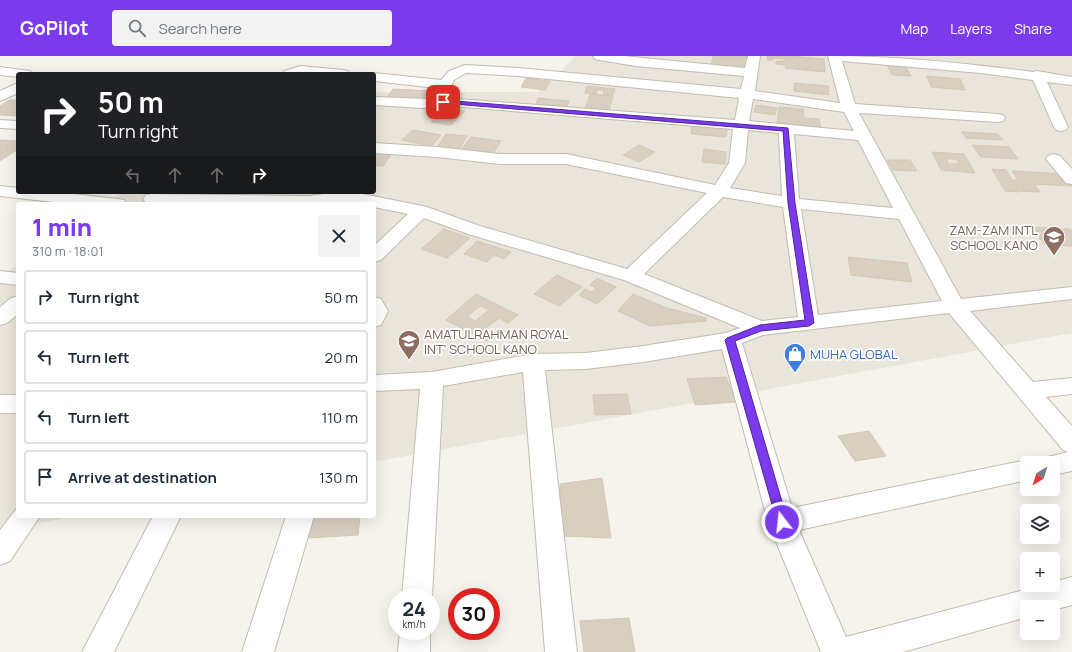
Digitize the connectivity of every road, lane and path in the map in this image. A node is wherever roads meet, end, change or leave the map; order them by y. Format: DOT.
graph roads {
  1 [pos="599,56"];
  2 [pos="754,56"];
  3 [pos="834,57"];
  4 [pos="0,71"];
  5 [pos="295,72"];
  6 [pos="322,72"];
  7 [pos="16,73"];
  8 [pos="751,73"];
  9 [pos="1037,75"];
  10 [pos="376,77"];
  11 [pos="1072,81"];
  12 [pos="445,85"];
  13 [pos="16,88"];
  14 [pos="746,94"];
  15 [pos="0,97"];
  16 [pos="376,101"];
  17 [pos="435,104"];
  18 [pos="849,108"];
  19 [pos="998,118"];
  20 [pos="0,124"];
  21 [pos="16,125"];
  22 [pos="741,125"];
  23 [pos="1061,127"];
  24 [pos="786,129"];
  25 [pos="864,136"];
  26 [pos="376,148"];
  27 [pos="1054,159"];
  28 [pos="1072,179"];
  29 [pos="0,191"];
  30 [pos="719,191"];
  31 [pos="16,193"];
  32 [pos="27,194"];
  33 [pos="305,196"];
  34 [pos="152,198"];
  35 [pos="342,200"];
  36 [pos="100,202"];
  37 [pos="356,202"];
  38 [pos="791,203"];
  39 [pos="376,205"];
  40 [pos="420,211"];
  41 [pos="905,214"];
  42 [pos="376,254"];
  43 [pos="631,276"];
  44 [pos="0,277"];
  45 [pos="16,279"];
  46 [pos="1072,293"];
  47 [pos="16,305"];
  48 [pos="955,306"];
  49 [pos="0,318"];
  50 [pos="809,323"];
  51 [pos="760,328"];
  52 [pos="730,340"];
  53 [pos="533,362"];
  54 [pos="432,380"];
  55 [pos="376,383"];
  56 [pos="1072,386"];
  57 [pos="1027,391"];
  58 [pos="0,404"];
  59 [pos="16,404"];
  60 [pos="1072,443"];
  61 [pos="1072,461"];
  62 [pos="1060,464"];
  63 [pos="1020,471"];
  64 [pos="25,518"];
  65 [pos="165,518"];
  66 [pos="299,518"];
  67 [pos="782,522"];
  68 [pos="0,552"];
  69 [pos="418,588"];
  70 [pos="1072,591"];
  71 [pos="415,640"];
  72 [pos="98,652"];
  73 [pos="258,652"];
  74 [pos="414,652"];
  75 [pos="561,652"];
  76 [pos="837,652"];
  77 [pos="848,652"];
  1 -- 8 [label="street"];
  2 -- 8 [label="street"];
  3 -- 9 [label="street"];
  3 -- 18 [label="street"];
  4 -- 7 [label="street"];
  5 -- 6 [label="street"];
  8 -- 14 [label="street"];
  9 -- 11 [label="street"];
  9 -- 23 [label="street"];
  10 -- 12 [label="street"];
  12 -- 14 [label="street"];
  12 -- 17 [label="street"];
  13 -- 15 [label="street"];
  14 -- 18 [label="street"];
  14 -- 22 [label="street"];
  16 -- 17 [label="street"];
  17 -- 22 [label="street"];
  18 -- 19 [label="street"];
  18 -- 25 [label="street"];
  20 -- 21 [label="street"];
  22 -- 24 [label="street"];
  22 -- 30 [label="street"];
  24 -- 25 [label="street"];
  24 -- 38 [label="street"];
  25 -- 41 [label="street"];
  26 -- 30 [label="street"];
  27 -- 28 [label="street"];
  29 -- 31 [label="street"];
  30 -- 38 [label="street"];
  30 -- 43 [label="street"];
  32 -- 36 [label="street"];
  33 -- 34 [label="street"];
  33 -- 35 [label="street"];
  35 -- 37 [label="street"];
  38 -- 41 [label="street"];
  38 -- 50 [label="street"];
  39 -- 40 [label="street"];
  40 -- 42 [label="street"];
  40 -- 43 [label="street"];
  41 -- 48 [label="street"];
  43 -- 51 [label="street"];
  44 -- 45 [label="street"];
  46 -- 48 [label="street"];
  47 -- 49 [label="street"];
  48 -- 50 [label="street"];
  48 -- 57 [label="street"];
  50 -- 51 [label="street"];
  51 -- 52 [label="street"];
  52 -- 53 [label="street"];
  52 -- 67 [label="street"];
  53 -- 54 [label="street"];
  53 -- 75 [label="street"];
  54 -- 55 [label="street"];
  54 -- 69 [label="street"];
  56 -- 57 [label="street"];
  57 -- 60 [label="street"];
  58 -- 59 [label="street"];
  61 -- 62 [label="street"];
  63 -- 67 [label="street"];
  64 -- 68 [label="street"];
  65 -- 72 [label="street"];
  66 -- 73 [label="street"];
  67 -- 76 [label="street"];
  70 -- 77 [label="street"];
  71 -- 74 [label="street"];
}
